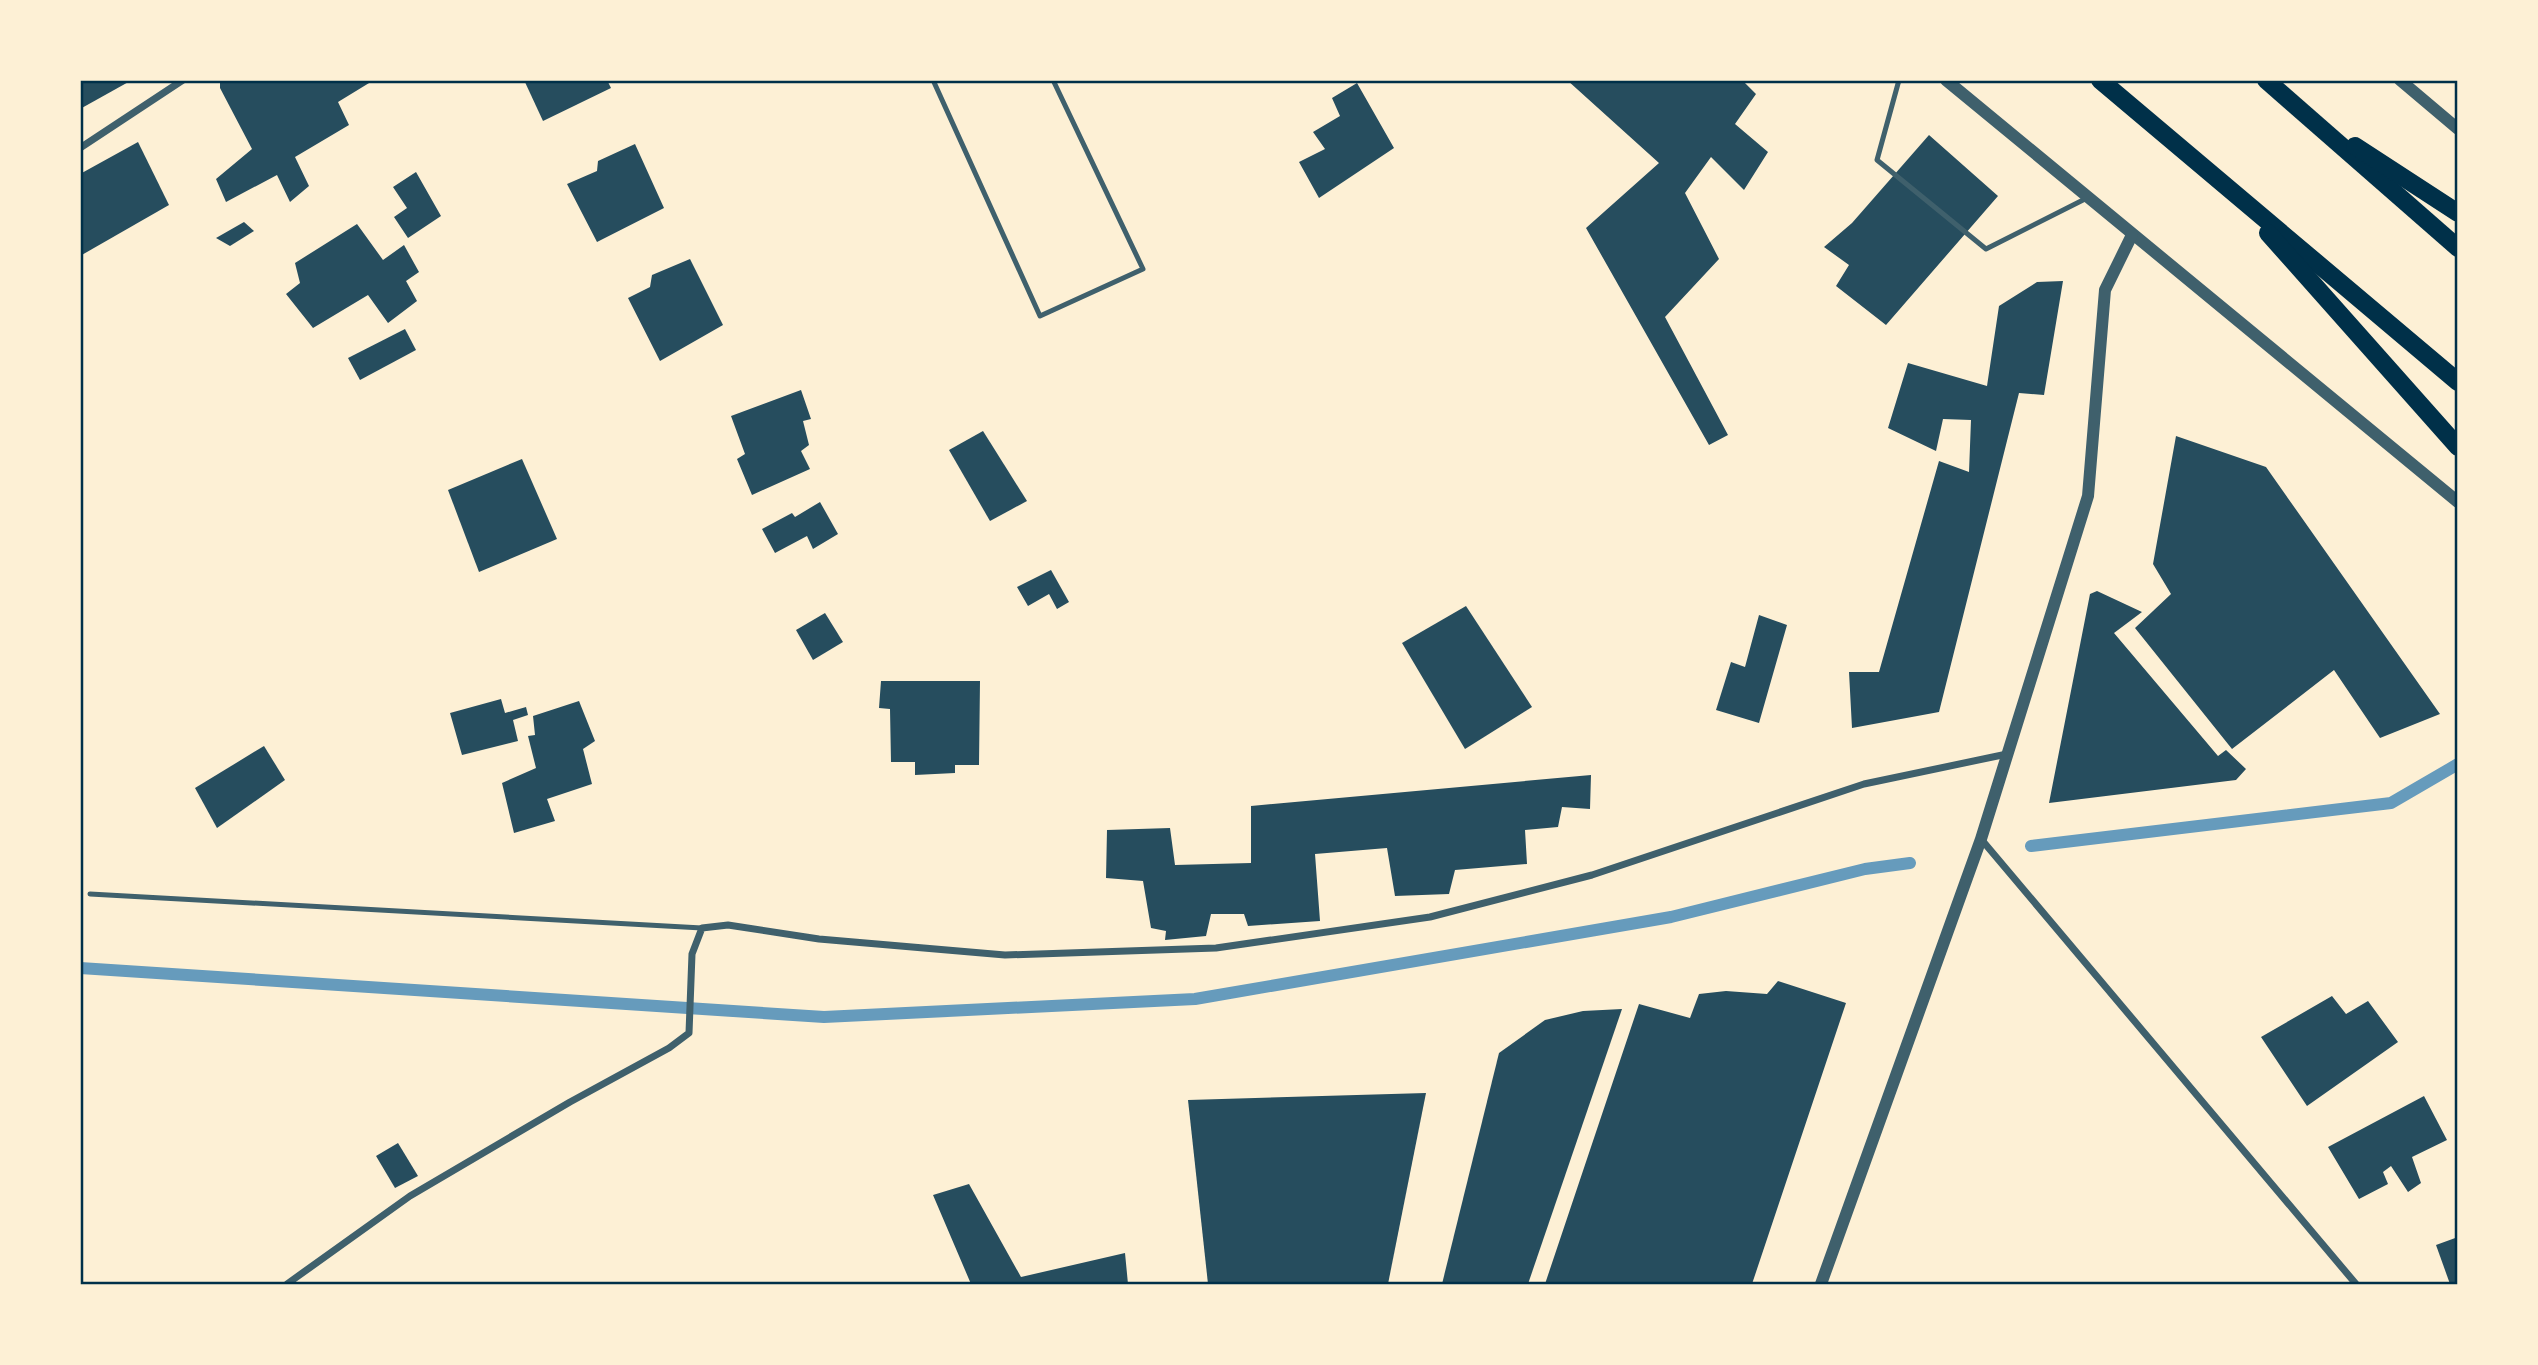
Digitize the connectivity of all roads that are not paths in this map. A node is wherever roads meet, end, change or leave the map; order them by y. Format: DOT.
graph roads {
  1 [pos="183,80"];
  2 [pos="933,80"];
  3 [pos="1053,80"];
  4 [pos="1899,80"];
  5 [pos="1946,80"];
  6 [pos="2100,80"];
  7 [pos="2266,80"];
  8 [pos="2400,80"];
  9 [pos="2300,110"];
  10 [pos="2458,129"];
  11 [pos="80,148"];
  12 [pos="2231,191"];
  13 [pos="2087,198"];
  14 [pos="2458,213"];
  15 [pos="2132,235"];
  16 [pos="2458,248"];
  17 [pos="2458,383"];
  18 [pos="2458,447"];
  19 [pos="2458,502"];
  20 [pos="2008,754"];
  21 [pos="1981,839"];
  22 [pos="90,894"];
  23 [pos="702,928"];
  24 [pos="287,1284"];
  25 [pos="1821,1284"];
  26 [pos="2356,1284"];
  1 -- 11 [label="street"];
  2 -- 3 [label="lane"];
  4 -- 13 [label="lane"];
  5 -- 13 [label="street"];
  6 -- 12 [label="main road"];
  7 -- 9 [label="main road"];
  8 -- 10 [label="street"];
  9 -- 14 [label="main road"];
  9 -- 16 [label="main road"];
  12 -- 17 [label="main road"];
  12 -- 18 [label="main road"];
  13 -- 15 [label="street"];
  15 -- 19 [label="street"];
  15 -- 20 [label="street"];
  20 -- 21 [label="street"];
  20 -- 23 [label="street"];
  21 -- 25 [label="street"];
  21 -- 26 [label="street"];
  22 -- 23 [label="lane"];
  23 -- 24 [label="street"];
}
